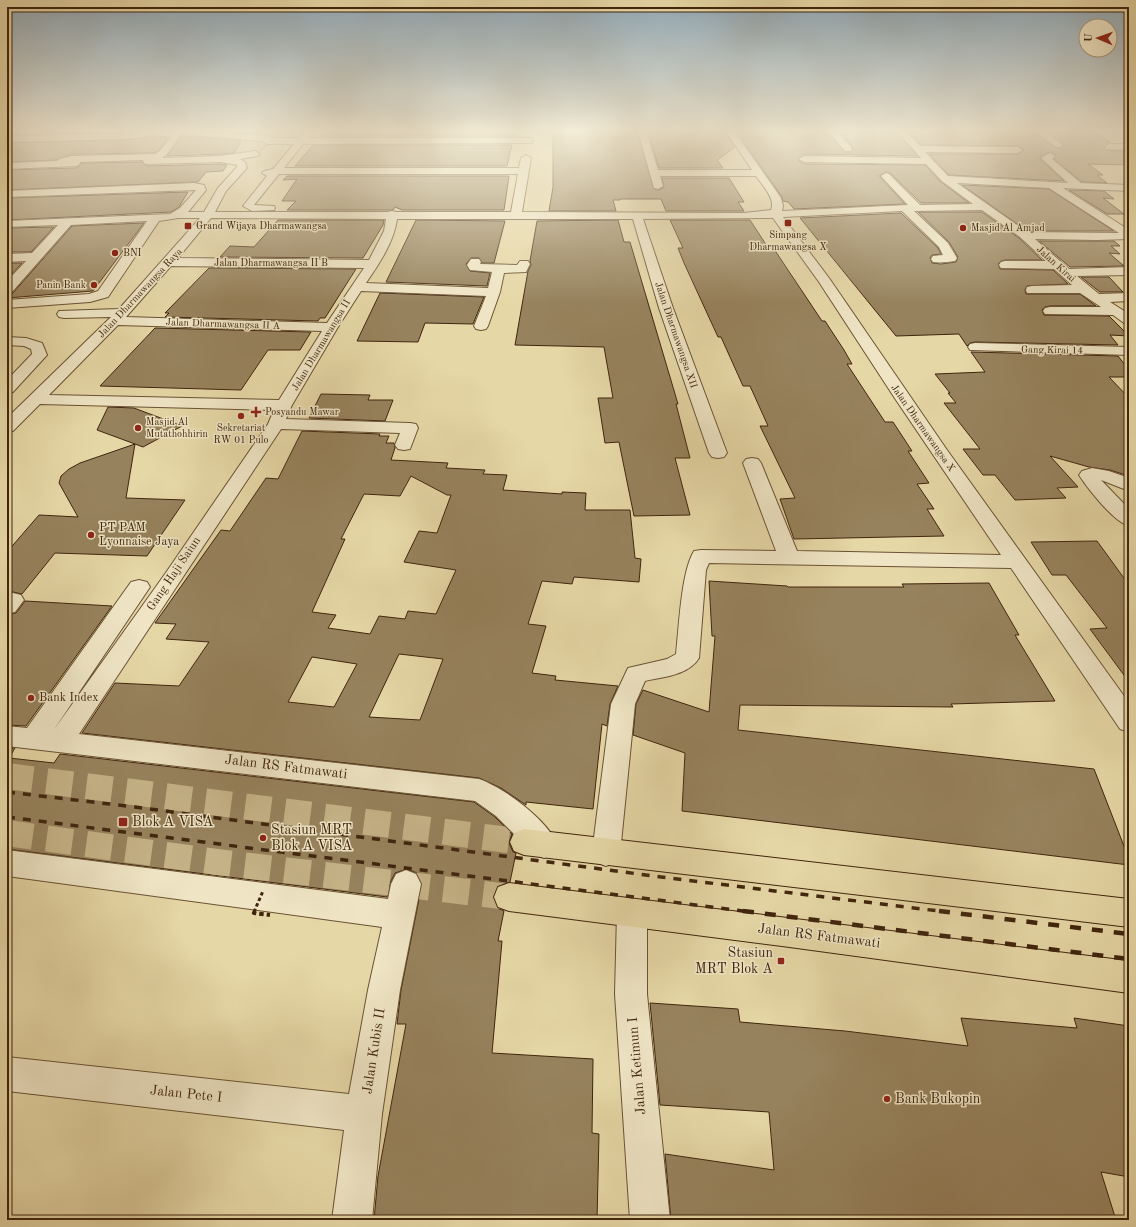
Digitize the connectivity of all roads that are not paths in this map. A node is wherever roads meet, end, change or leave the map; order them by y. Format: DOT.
graph roads {
  1 [pos="141,188"];
  2 [pos="264,188"];
  3 [pos="521,188"];
  4 [pos="768,188"];
  5 [pos="898,188"];
  6 [pos="958,188"];
  7 [pos="1029,188"];
  8 [pos="1055,188"];
  9 [pos="201,190"];
  10 [pos="222,190"];
  11 [pos="7,194"];
  12 [pos="1036,194"];
  13 [pos="1049,199"];
  14 [pos="1070,199"];
  15 [pos="984,207"];
  16 [pos="905,208"];
  17 [pos="917,208"];
  18 [pos="517,212"];
  19 [pos="775,213"];
  20 [pos="392,214"];
  21 [pos="177,215"];
  22 [pos="207,216"];
  23 [pos="637,216"];
  24 [pos="155,218"];
  25 [pos="67,222"];
  26 [pos="7,224"];
  27 [pos="1024,235"];
  28 [pos="1129,236"];
  29 [pos="34,257"];
  30 [pos="7,258"];
  31 [pos="937,259"];
  32 [pos="169,262"];
  33 [pos="475,262"];
  34 [pos="373,264"];
  35 [pos="524,264"];
  36 [pos="1005,265"];
  37 [pos="499,269"];
  38 [pos="1061,269"];
  39 [pos="1129,271"];
  40 [pos="357,286"];
  41 [pos="7,289"];
  42 [pos="1083,289"];
  43 [pos="1032,290"];
  44 [pos="494,292"];
  45 [pos="1129,297"];
  46 [pos="1098,298"];
  47 [pos="7,304"];
  48 [pos="1050,311"];
  49 [pos="1116,311"];
  50 [pos="7,315"];
  51 [pos="120,317"];
  52 [pos="1129,320"];
  53 [pos="481,326"];
  54 [pos="331,327"];
  55 [pos="7,331"];
  56 [pos="7,341"];
  57 [pos="975,347"];
  58 [pos="7,350"];
  59 [pos="1129,351"];
  60 [pos="48,353"];
  61 [pos="82,354"];
  62 [pos="7,369"];
  63 [pos="21,376"];
  64 [pos="7,389"];
  65 [pos="35,399"];
  66 [pos="284,405"];
  67 [pos="276,424"];
  68 [pos="7,427"];
  69 [pos="404,444"];
  70 [pos="718,453"];
  71 [pos="752,463"];
  72 [pos="1129,485"];
  73 [pos="1129,520"];
  74 [pos="789,557"];
  75 [pos="1018,562"];
  76 [pos="139,587"];
  77 [pos="1129,722"];
  78 [pos="7,736"];
  79 [pos="34,738"];
  80 [pos="60,741"];
  81 [pos="534,844"];
  82 [pos="606,853"];
  83 [pos="7,863"];
  84 [pos="406,884"];
  85 [pos="509,897"];
  86 [pos="632,912"];
  87 [pos="1129,913"];
  88 [pos="399,915"];
  89 [pos="1129,977"];
  90 [pos="7,1074"];
  91 [pos="364,1114"];
  92 [pos="352,1220"];
  93 [pos="650,1220"];
  1 -- 11 [label="street"];
  2 -- 18 [label="street"];
  3 -- 18 [label="street"];
  4 -- 19 [label="street, Jalan Dharmawangsa X"];
  5 -- 17 [label="street"];
  6 -- 15 [label="street, Jalan Kirai"];
  7 -- 12 [label="street"];
  8 -- 14 [label="street"];
  9 -- 10 [label="street"];
  9 -- 21 [label="street"];
  10 -- 22 [label="street, Jalan Dharmawangsa Raya"];
  13 -- 14 [label="street"];
  14 -- 28 [label="street"];
  15 -- 17 [label="street"];
  15 -- 27 [label="street, Jalan Kirai"];
  16 -- 17 [label="street"];
  16 -- 19 [label="street"];
  16 -- 31 [label="street"];
  18 -- 19 [label="street"];
  18 -- 20 [label="street"];
  18 -- 23 [label="street"];
  19 -- 23 [label="street"];
  19 -- 75 [label="street, Jalan Dharmawangsa X"];
  20 -- 22 [label="street"];
  20 -- 34 [label="street, Jalan Dharmawangsa II"];
  21 -- 22 [label="street"];
  21 -- 24 [label="street"];
  22 -- 32 [label="street, Jalan Dharmawangsa Raya"];
  23 -- 70 [label="street, Jalan Dharmawangsa XII"];
  24 -- 25 [label="street"];
  24 -- 47 [label="street"];
  25 -- 26 [label="street"];
  25 -- 29 [label="street"];
  27 -- 28 [label="street"];
  27 -- 38 [label="street, Jalan Kirai"];
  29 -- 30 [label="street"];
  29 -- 41 [label="street"];
  32 -- 34 [label="street, Jalan Dharmawangsa II B"];
  32 -- 51 [label="street, Jalan Dharmawangsa Raya"];
  33 -- 37 [label="street"];
  34 -- 40 [label="street, Jalan Dharmawangsa II"];
  35 -- 37 [label="street"];
  36 -- 38 [label="street"];
  37 -- 44 [label="street"];
  38 -- 39 [label="street"];
  38 -- 42 [label="street, Jalan Kirai"];
  40 -- 44 [label="street"];
  40 -- 54 [label="street, Jalan Dharmawangsa II"];
  42 -- 43 [label="street"];
  42 -- 46 [label="street, Jalan Kirai"];
  44 -- 53 [label="street"];
  45 -- 46 [label="street"];
  46 -- 49 [label="street, Jalan Kirai"];
  48 -- 49 [label="street"];
  49 -- 52 [label="street, Jalan Kirai"];
  50 -- 51 [label="street, Jalan Dharmawangsa II A"];
  51 -- 54 [label="street, Jalan Dharmawangsa II A"];
  51 -- 61 [label="street, Jalan Dharmawangsa Raya"];
  54 -- 66 [label="street, Jalan Dharmawangsa II"];
  55 -- 60 [label="street"];
  56 -- 58 [label="street"];
  56 -- 60 [label="street"];
  57 -- 59 [label="street, Gang Kirai 14"];
  60 -- 61 [label="street"];
  60 -- 63 [label="street"];
  61 -- 65 [label="street, Jalan Dharmawangsa Raya"];
  62 -- 63 [label="street"];
  63 -- 64 [label="street"];
  65 -- 66 [label="street"];
  65 -- 68 [label="street, Jalan Dharmawangsa Raya"];
  66 -- 67 [label="street, Gang Haji Saiun"];
  67 -- 69 [label="street"];
  67 -- 80 [label="street, Gang Haji Saiun"];
  71 -- 74 [label="street"];
  72 -- 73 [label="street"];
  74 -- 75 [label="street"];
  74 -- 82 [label="street"];
  75 -- 77 [label="street, Jalan Dharmawangsa X"];
  76 -- 79 [label="street"];
  78 -- 79 [label="street, Jalan RS Fatmawati"];
  79 -- 80 [label="street, Jalan RS Fatmawati"];
  80 -- 81 [label="street, Jalan RS Fatmawati"];
  81 -- 82 [label="main road, Jalan RS Fatmawati"];
  82 -- 87 [label="main road, Jalan RS Fatmawati"];
  83 -- 88 [label="street"];
  84 -- 88 [label="street, Jalan Kubis II"];
  85 -- 86 [label="main road, Jalan RS Fatmawati"];
  86 -- 89 [label="main road, Jalan RS Fatmawati"];
  86 -- 93 [label="street, Jalan Ketimun I"];
  88 -- 91 [label="street, Jalan Kubis II"];
  90 -- 91 [label="street, Jalan Pete I"];
  91 -- 92 [label="street, Jalan Kubis II"];
}
